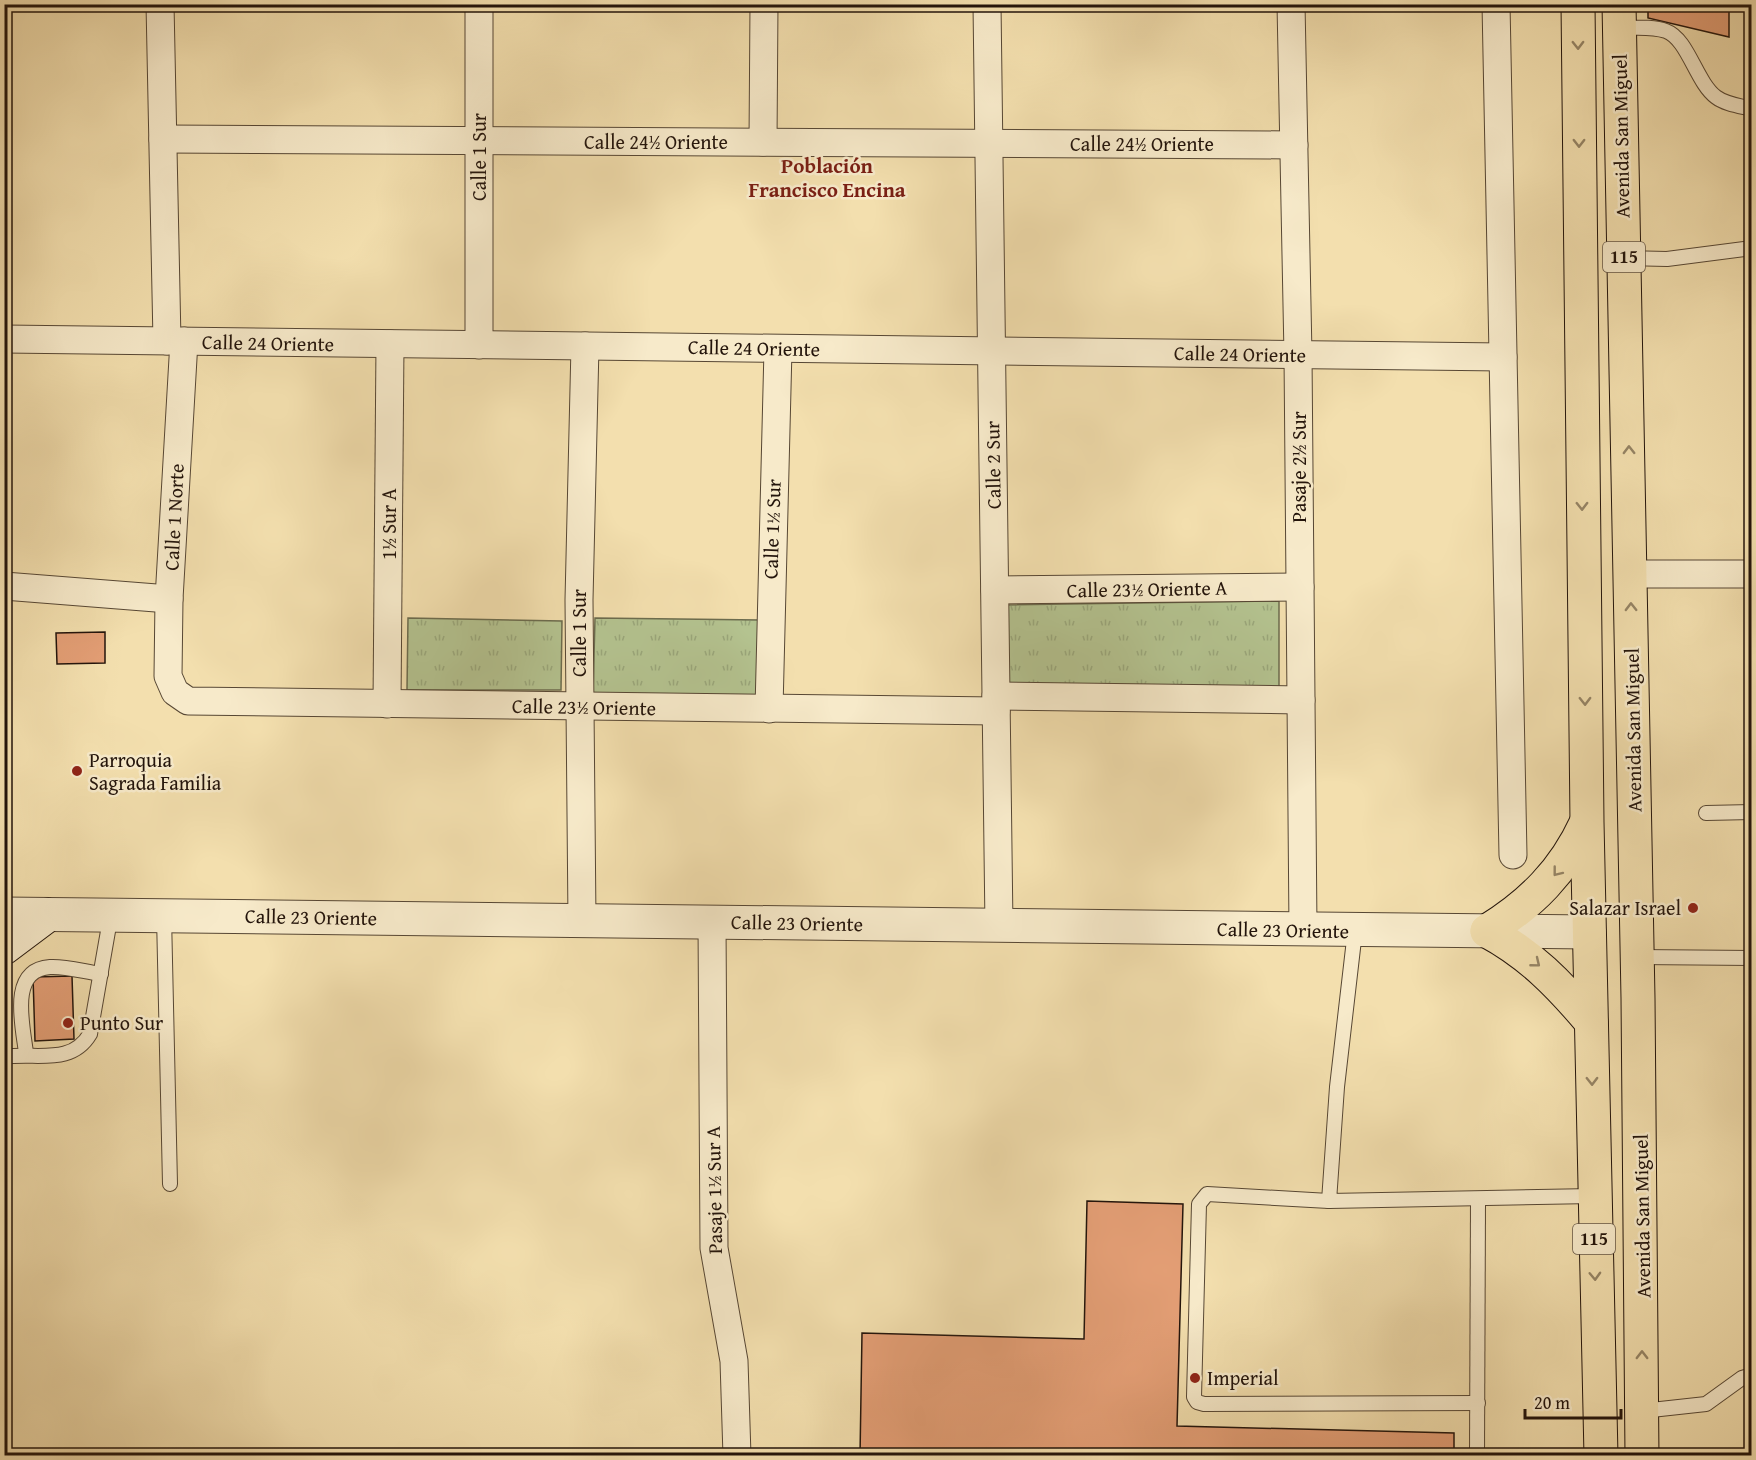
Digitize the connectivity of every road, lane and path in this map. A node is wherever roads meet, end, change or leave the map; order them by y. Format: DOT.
graph roads {
  1 [pos="160,4"];
  2 [pos="479,4"];
  3 [pos="764,4"];
  4 [pos="987,4"];
  5 [pos="1291,4"];
  6 [pos="1496,4"];
  7 [pos="1578,4"];
  8 [pos="1619,16"];
  9 [pos="1752,109"];
  10 [pos="163,139"];
  11 [pos="479,141"];
  12 [pos="763,142"];
  13 [pos="989,144"];
  14 [pos="1294,145"];
  15 [pos="1752,248"];
  16 [pos="1624,258"];
  17 [pos="4,339"];
  18 [pos="176,341"];
  19 [pos="390,344"];
  20 [pos="479,345"];
  21 [pos="585,346"];
  22 [pos="778,349"];
  23 [pos="992,351"];
  24 [pos="1298,355"];
  25 [pos="1503,357"];
  26 [pos="1631,574"];
  27 [pos="1752,574"];
  28 [pos="4,586"];
  29 [pos="1300,587"];
  30 [pos="995,590"];
  31 [pos="169,600"];
  32 [pos="175,692"];
  33 [pos="1301,700"];
  34 [pos="996,703"];
  35 [pos="387,704"];
  36 [pos="579,706"];
  37 [pos="769,709"];
  38 [pos="1752,812"];
  39 [pos="1706,813"];
  40 [pos="1587,822"];
  41 [pos="1513,855"];
  42 [pos="1635,855"];
  43 [pos="4,914"];
  44 [pos="111,914"];
  45 [pos="48,915"];
  46 [pos="164,915"];
  47 [pos="582,921"];
  48 [pos="711,922"];
  49 [pos="999,926"];
  50 [pos="1303,929"];
  51 [pos="1355,931"];
  52 [pos="1487,931"];
  53 [pos="1589,932"];
  54 [pos="4,948"];
  55 [pos="1638,957"];
  56 [pos="1752,958"];
  57 [pos="101,974"];
  58 [pos="1638,998"];
  59 [pos="1591,1022"];
  60 [pos="26,1053"];
  61 [pos="4,1057"];
  62 [pos="170,1184"];
  63 [pos="1593,1197"];
  64 [pos="1478,1200"];
  65 [pos="1329,1201"];
  66 [pos="1752,1375"];
  67 [pos="1478,1403"];
  68 [pos="1642,1411"];
  69 [pos="737,1455"];
  70 [pos="1477,1455"];
  71 [pos="1601,1455"];
  72 [pos="1642,1455"];
  1 -- 10 [label="street, Calle 1 Norte"];
  2 -- 11 [label="street, Calle 1 Sur"];
  3 -- 12 [label="street"];
  4 -- 13 [label="street, Calle 2 Sur"];
  5 -- 14 [label="street, Pasaje 2½ Sur"];
  6 -- 25 [label="street"];
  7 -- 40 [label="highway, Avenida San Miguel / 115, one-way"];
  8 -- 9 [label="lane"];
  8 -- 16 [label="highway, Avenida San Miguel / 115"];
  10 -- 11 [label="street, Calle 24½ Oriente"];
  10 -- 18 [label="street, Calle 1 Norte"];
  11 -- 12 [label="street, Calle 24½ Oriente"];
  11 -- 20 [label="street, Calle 1 Sur"];
  12 -- 13 [label="street, Calle 24½ Oriente"];
  13 -- 14 [label="street, Calle 24½ Oriente"];
  13 -- 23 [label="street, Calle 2 Sur"];
  14 -- 24 [label="street, Pasaje 2½ Sur"];
  15 -- 16 [label="lane"];
  26 -- 16 [label="highway, Avenida San Miguel / 115, one-way"];
  17 -- 18 [label="street, Calle 24 Oriente"];
  18 -- 19 [label="street, Calle 24 Oriente"];
  18 -- 31 [label="street, Calle 1 Norte"];
  19 -- 20 [label="street, Calle 24 Oriente"];
  19 -- 35 [label="street, 1½ Sur A"];
  20 -- 21 [label="street, Calle 24 Oriente"];
  21 -- 22 [label="street, Calle 24 Oriente"];
  21 -- 36 [label="street, Calle 1 Sur"];
  22 -- 23 [label="street, Calle 24 Oriente"];
  22 -- 37 [label="street, Calle 1½ Sur"];
  23 -- 24 [label="street, Calle 24 Oriente"];
  23 -- 30 [label="street, Calle 2 Sur"];
  24 -- 25 [label="street, Calle 24 Oriente"];
  24 -- 29 [label="street, Pasaje 2½ Sur"];
  25 -- 41 [label="street"];
  26 -- 27 [label="street"];
  42 -- 26 [label="highway, Avenida San Miguel / 115, one-way"];
  28 -- 31 [label="street"];
  29 -- 30 [label="street, Calle 23½ Oriente A"];
  29 -- 33 [label="street, Pasaje 2½ Sur"];
  30 -- 34 [label="street, Calle 2 Sur"];
  31 -- 32 [label="street, Calle 1 Norte"];
  32 -- 35 [label="street, Calle 23½ Oriente"];
  33 -- 34 [label="street"];
  33 -- 50 [label="street, Pasaje 2½ Sur"];
  34 -- 37 [label="street, Calle 23½ Oriente"];
  34 -- 49 [label="street, Calle 2 Sur"];
  35 -- 36 [label="street, Calle 23½ Oriente"];
  36 -- 37 [label="street, Calle 23½ Oriente"];
  36 -- 47 [label="street, Calle 1 Sur"];
  38 -- 39 [label="lane"];
  40 -- 52 [label="highway, one-way"];
  40 -- 53 [label="highway, Avenida San Miguel / 115"];
  42 -- 53 [label="highway"];
  42 -- 55 [label="highway, Avenida San Miguel / 115"];
  43 -- 45 [label="street, Calle 23 Oriente"];
  44 -- 45 [label="street, Calle 23 Oriente"];
  44 -- 46 [label="street, Calle 23 Oriente"];
  44 -- 57 [label="lane"];
  45 -- 54 [label="street"];
  46 -- 47 [label="street, Calle 23 Oriente"];
  46 -- 62 [label="lane"];
  47 -- 48 [label="street, Calle 23 Oriente"];
  48 -- 49 [label="street, Calle 23 Oriente"];
  48 -- 69 [label="street, Pasaje 1½ Sur A"];
  49 -- 50 [label="street, Calle 23 Oriente"];
  50 -- 51 [label="street, Calle 23 Oriente"];
  51 -- 52 [label="street, Calle 23 Oriente"];
  51 -- 65 [label="lane"];
  52 -- 53 [label="street, Calle 23 Oriente"];
  52 -- 59 [label="highway, one-way"];
  53 -- 58 [label="highway"];
  53 -- 59 [label="highway, Avenida San Miguel / 115"];
  55 -- 56 [label="lane"];
  55 -- 58 [label="highway, Avenida San Miguel / 115"];
  57 -- 60 [label="lane"];
  57 -- 60 [label="lane"];
  68 -- 58 [label="highway, Avenida San Miguel / 115, one-way"];
  59 -- 63 [label="highway, Avenida San Miguel / 115, one-way"];
  60 -- 61 [label="lane"];
  63 -- 64 [label="lane"];
  63 -- 71 [label="highway, Avenida San Miguel / 115, one-way"];
  64 -- 65 [label="lane"];
  64 -- 67 [label="lane"];
  65 -- 67 [label="lane"];
  66 -- 68 [label="lane"];
  67 -- 70 [label="lane"];
  68 -- 72 [label="highway, Avenida San Miguel / 115"];
}
